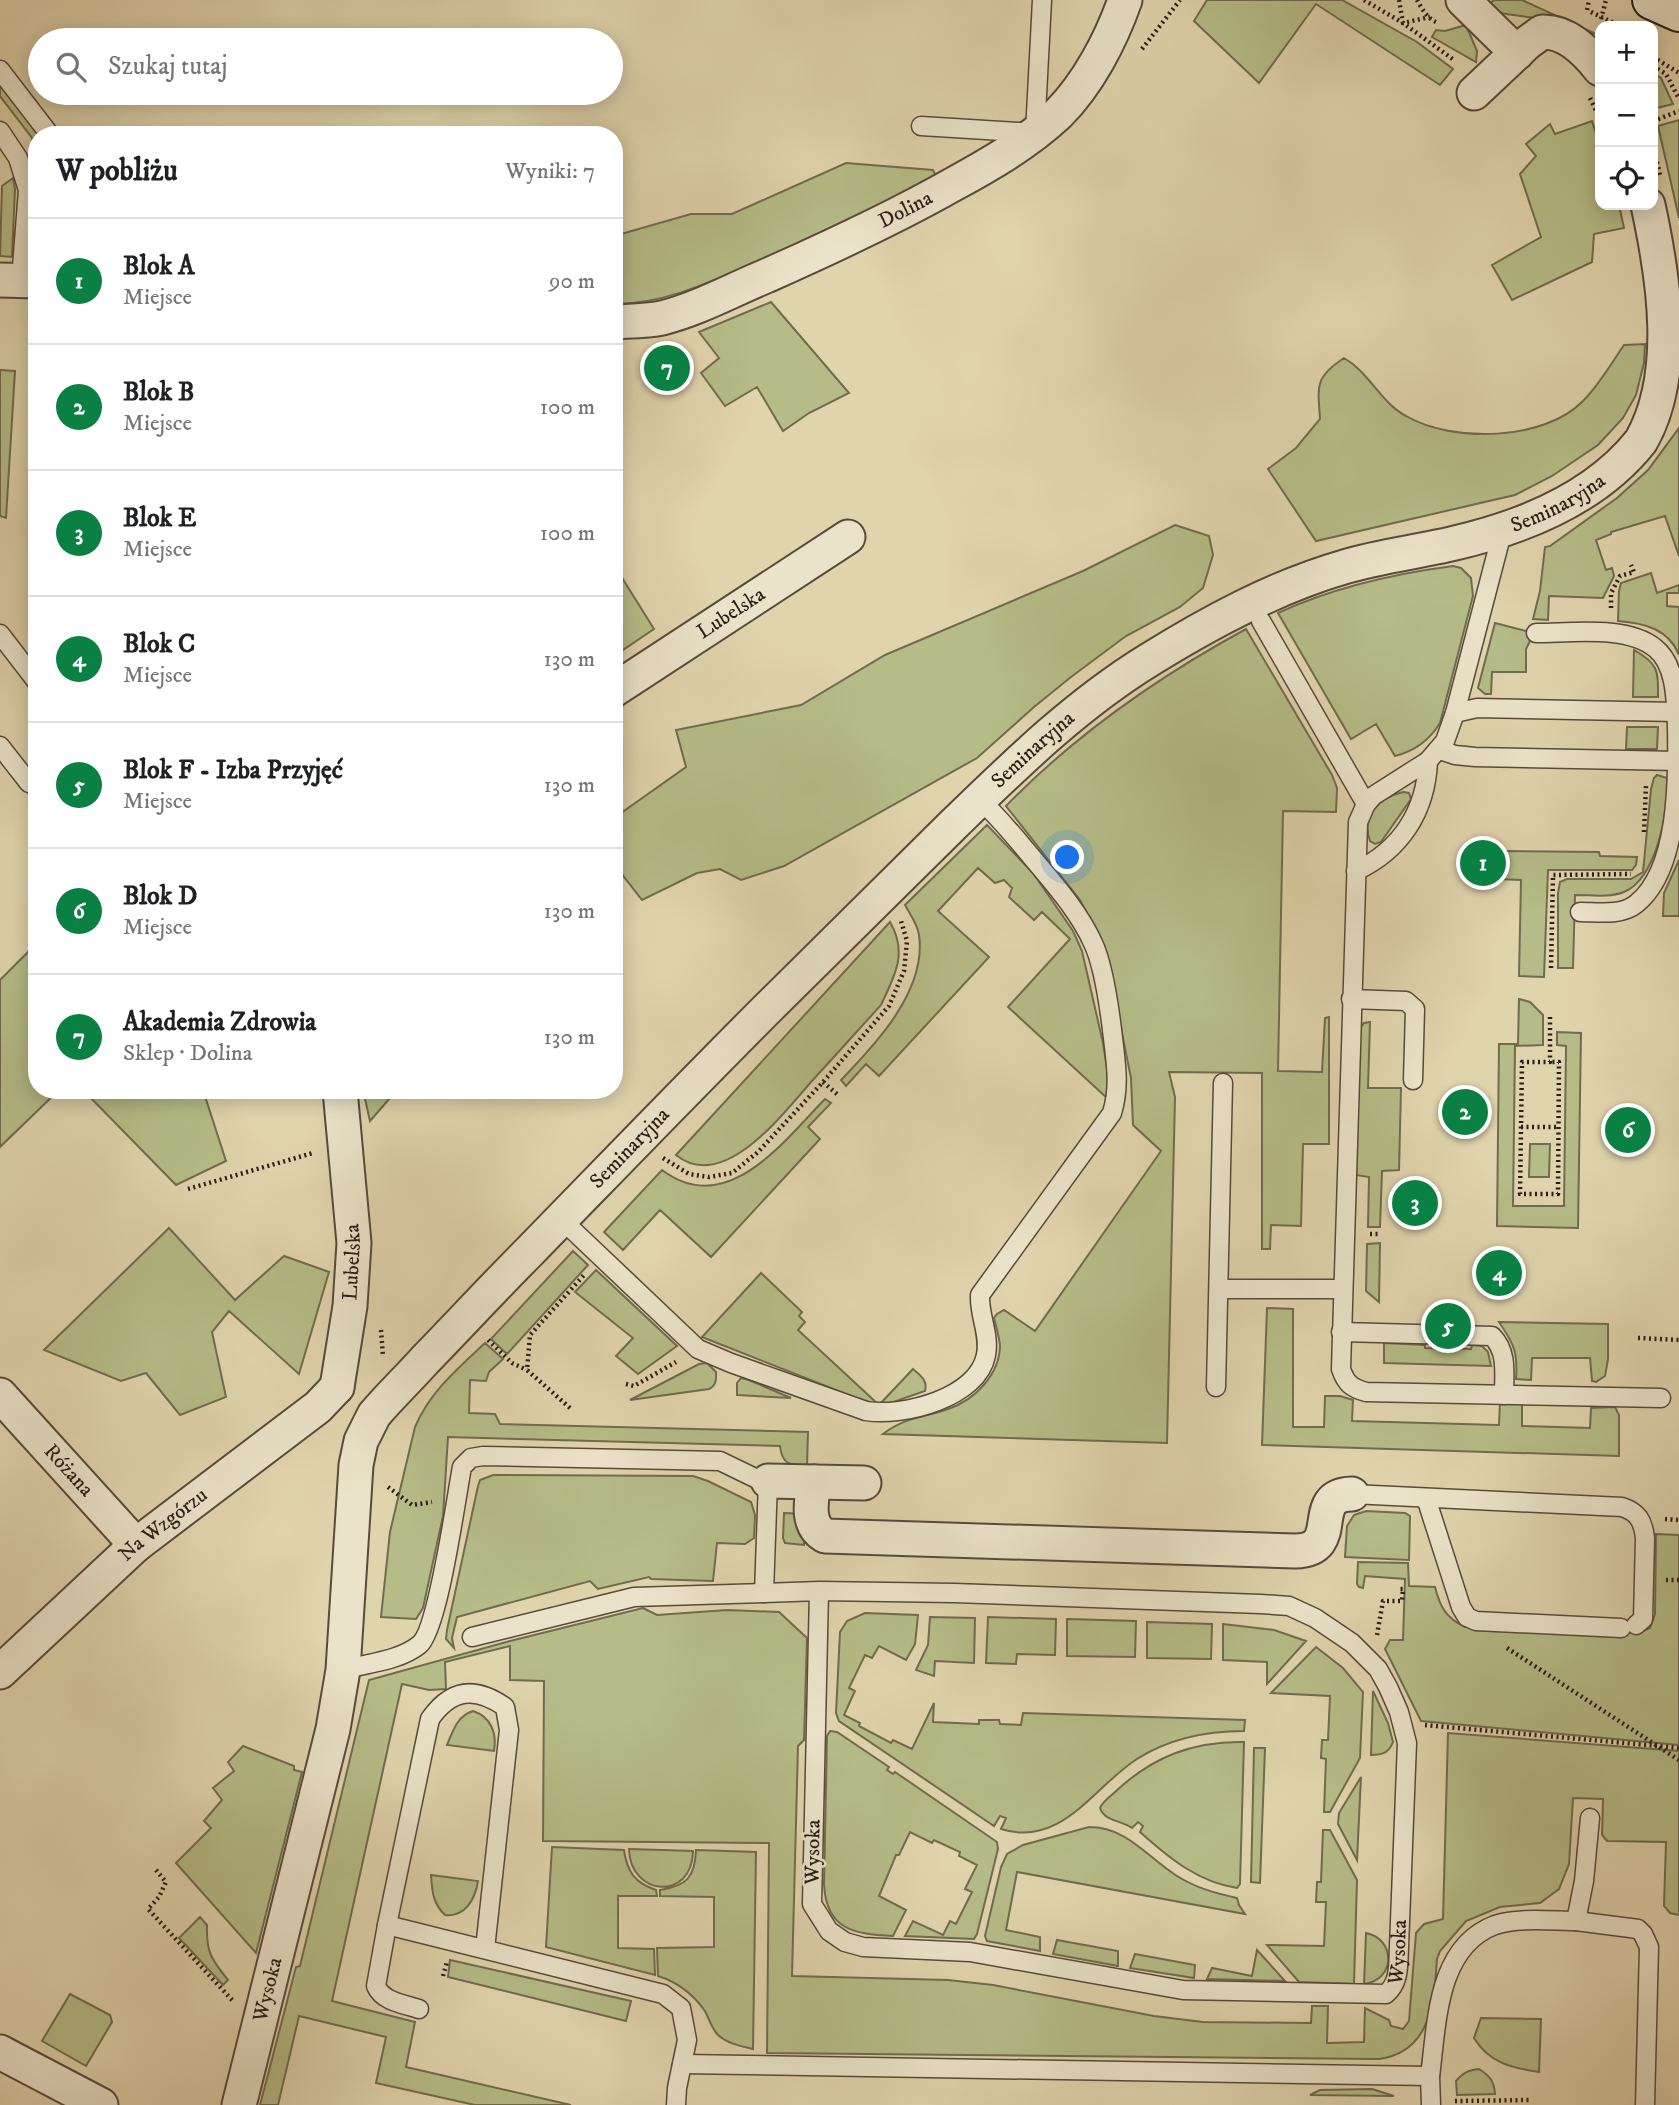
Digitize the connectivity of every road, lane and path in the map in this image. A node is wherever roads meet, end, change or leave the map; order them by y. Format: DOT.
graph roads {
  1 [pos="1042,0"];
  2 [pos="1125,0"];
  3 [pos="1364,0"];
  4 [pos="1399,0"];
  5 [pos="1589,0"];
  6 [pos="1606,0"];
  7 [pos="1652,0"];
  8 [pos="1450,7"];
  9 [pos="1587,10"];
  10 [pos="1679,12"];
  11 [pos="1600,21"];
  12 [pos="1402,23"];
  13 [pos="1517,53"];
  14 [pos="1454,60"];
  15 [pos="1658,60"];
  16 [pos="1595,64"];
  17 [pos="1658,68"];
  18 [pos="0,70"];
  19 [pos="1679,73"];
  20 [pos="1474,93"];
  21 [pos="1679,99"];
  22 [pos="1679,111"];
  23 [pos="1658,119"];
  24 [pos="43,126"];
  25 [pos="921,126"];
  26 [pos="0,131"];
  27 [pos="1035,133"];
  28 [pos="1649,210"];
  29 [pos="19,280"];
  30 [pos="623,321"];
  31 [pos="1503,529"];
  32 [pos="848,537"];
  33 [pos="1631,565"];
  34 [pos="1261,621"];
  35 [pos="1536,633"];
  36 [pos="1609,633"];
  37 [pos="0,634"];
  38 [pos="28,670"];
  39 [pos="623,684"];
  40 [pos="1676,712"];
  41 [pos="1455,713"];
  42 [pos="0,746"];
  43 [pos="1434,755"];
  44 [pos="1647,759"];
  45 [pos="1678,761"];
  46 [pos="28,782"];
  47 [pos="979,799"];
  48 [pos="1366,804"];
  49 [pos="1644,834"];
  50 [pos="1356,871"];
  51 [pos="1635,872"];
  52 [pos="1580,912"];
  53 [pos="897,915"];
  54 [pos="1550,968"];
  55 [pos="1351,999"];
  56 [pos="1549,1017"];
  57 [pos="1550,1062"];
  58 [pos="1413,1080"];
  59 [pos="824,1082"];
  60 [pos="1223,1083"];
  61 [pos="838,1095"];
  62 [pos="341,1099"];
  63 [pos="1521,1127"];
  64 [pos="1559,1127"];
  65 [pos="318,1151"];
  66 [pos="660,1155"];
  67 [pos="188,1189"];
  68 [pos="561,1219"];
  69 [pos="601,1256"];
  70 [pos="1219,1289"];
  71 [pos="1342,1289"];
  72 [pos="1341,1332"];
  73 [pos="483,1335"];
  74 [pos="1638,1338"];
  75 [pos="1679,1340"];
  76 [pos="698,1349"];
  77 [pos="527,1370"];
  78 [pos="626,1384"];
  79 [pos="337,1387"];
  80 [pos="1216,1387"];
  81 [pos="0,1395"];
  82 [pos="1504,1395"];
  83 [pos="1661,1398"];
  84 [pos="570,1408"];
  85 [pos="374,1415"];
  86 [pos="768,1480"];
  87 [pos="382,1482"];
  88 [pos="814,1482"];
  89 [pos="864,1483"];
  90 [pos="458,1489"];
  91 [pos="1352,1494"];
  92 [pos="1426,1498"];
  93 [pos="136,1545"];
  94 [pos="1399,1589"];
  95 [pos="819,1591"];
  96 [pos="764,1593"];
  97 [pos="1476,1621"];
  98 [pos="1377,1636"];
  99 [pos="472,1637"];
  100 [pos="343,1670"];
  101 [pos="0,1672"];
  102 [pos="1402,1723"];
  103 [pos="1658,1747"];
  104 [pos="1679,1748"];
  105 [pos="1679,1760"];
  106 [pos="1590,1818"];
  107 [pos="156,1870"];
  108 [pos="1576,1921"];
  109 [pos="387,1925"];
  110 [pos="485,1949"];
  111 [pos="235,2003"];
  112 [pos="419,2009"];
  113 [pos="0,2052"];
  114 [pos="682,2064"];
  115 [pos="1430,2076"];
  116 [pos="1529,2100"];
  117 [pos="1450,2101"];
  118 [pos="101,2105"];
  119 [pos="239,2105"];
  120 [pos="676,2105"];
  121 [pos="1431,2105"];
  122 [pos="1645,2105"];
  1 -- 27 [label="lane"];
  2 -- 27 [label="street, Dolina"];
  3 -- 12 [label="path"];
  4 -- 12 [label="path"];
  5 -- 9 [label="path"];
  6 -- 11 [label="path"];
  7 -- 10 [label="main road"];
  8 -- 12 [label="path"];
  8 -- 13 [label="street"];
  12 -- 14 [label="path"];
  13 -- 16 [label="street"];
  13 -- 20 [label="street"];
  15 -- 19 [label="path"];
  17 -- 21 [label="path"];
  18 -- 24 [label="lane"];
  22 -- 23 [label="path"];
  25 -- 27 [label="lane"];
  26 -- 29 [label="lane"];
  27 -- 30 [label="street, Dolina"];
  28 -- 31 [label="street, Seminaryjna"];
  31 -- 41 [label="lane"];
  31 -- 47 [label="street, Seminaryjna"];
  32 -- 39 [label="street, Lubelska"];
  33 -- 36 [label="path"];
  34 -- 48 [label="lane"];
  35 -- 36 [label="lane"];
  36 -- 40 [label="lane"];
  37 -- 38 [label="lane"];
  40 -- 41 [label="lane"];
  40 -- 45 [label="lane"];
  41 -- 43 [label="lane"];
  42 -- 46 [label="lane"];
  43 -- 44 [label="lane"];
  43 -- 48 [label="lane"];
  43 -- 50 [label="lane"];
  44 -- 45 [label="lane"];
  44 -- 49 [label="path"];
  45 -- 52 [label="lane"];
  47 -- 68 [label="street, Seminaryjna"];
  47 -- 76 [label="lane"];
  48 -- 50 [label="lane"];
  50 -- 55 [label="lane"];
  51 -- 54 [label="path"];
  53 -- 59 [label="path"];
  55 -- 58 [label="lane"];
  55 -- 71 [label="lane"];
  56 -- 57 [label="path"];
  57 -- 63 [label="path"];
  57 -- 64 [label="path"];
  59 -- 61 [label="path"];
  59 -- 66 [label="path"];
  60 -- 70 [label="lane"];
  62 -- 79 [label="street, Lubelska"];
  63 -- 64 [label="path"];
  63 -- 64 [label="path"];
  65 -- 67 [label="path"];
  68 -- 69 [label="lane"];
  68 -- 85 [label="street, Seminaryjna"];
  69 -- 76 [label="lane"];
  69 -- 77 [label="path"];
  70 -- 71 [label="lane"];
  70 -- 80 [label="lane"];
  71 -- 72 [label="lane"];
  72 -- 82 [label="lane"];
  72 -- 82 [label="lane"];
  73 -- 77 [label="path"];
  74 -- 75 [label="path"];
  76 -- 78 [label="path"];
  77 -- 84 [label="path"];
  79 -- 85 [label="street"];
  79 -- 93 [label="street, Na Wzgórzu"];
  81 -- 93 [label="street, Różana"];
  82 -- 83 [label="lane"];
  85 -- 100 [label="street, Wysoka"];
  86 -- 88 [label="street"];
  86 -- 90 [label="lane"];
  86 -- 96 [label="lane"];
  87 -- 90 [label="path"];
  88 -- 89 [label="street"];
  88 -- 91 [label="street"];
  90 -- 100 [label="lane"];
  91 -- 92 [label="lane"];
  92 -- 97 [label="lane"];
  92 -- 97 [label="lane"];
  93 -- 101 [label="street, Na Wzgórzu"];
  94 -- 98 [label="path"];
  95 -- 96 [label="lane, Wysoka"];
  95 -- 102 [label="lane, Wysoka"];
  95 -- 102 [label="lane, Wysoka"];
  96 -- 99 [label="lane, Wysoka"];
  97 -- 103 [label="path"];
  100 -- 119 [label="street, Wysoka"];
  102 -- 103 [label="path"];
  103 -- 104 [label="path"];
  103 -- 105 [label="path"];
  106 -- 108 [label="lane"];
  107 -- 111 [label="path"];
  108 -- 115 [label="lane"];
  108 -- 122 [label="lane"];
  109 -- 110 [label="lane"];
  109 -- 110 [label="lane"];
  109 -- 112 [label="lane"];
  110 -- 114 [label="lane"];
  113 -- 118 [label="street"];
  114 -- 115 [label="lane"];
  114 -- 120 [label="lane"];
  115 -- 121 [label="lane"];
  116 -- 117 [label="path"];
}
